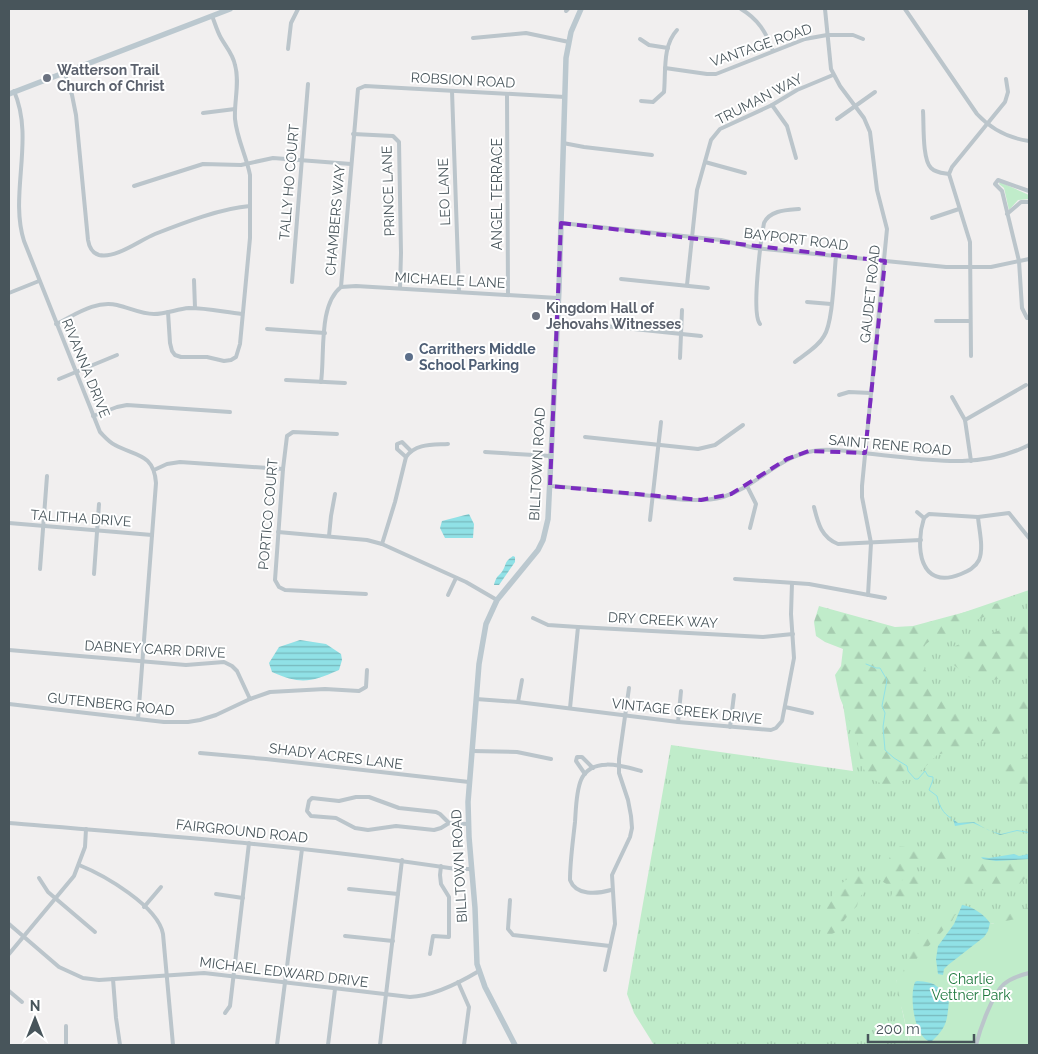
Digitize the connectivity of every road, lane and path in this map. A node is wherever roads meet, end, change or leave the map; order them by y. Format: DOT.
graph roads {
  1 [pos="230,9"];
  2 [pos="298,9"];
  3 [pos="581,9"];
  4 [pos="741,9"];
  5 [pos="825,9"];
  6 [pos="905,9"];
  7 [pos="212,16"];
  8 [pos="677,30"];
  9 [pos="827,35"];
  10 [pos="474,38"];
  11 [pos="640,39"];
  12 [pos="863,39"];
  13 [pos="569,42"];
  14 [pos="668,48"];
  15 [pos="288,49"];
  16 [pos="773,51"];
  17 [pos="665,68"];
  18 [pos="64,72"];
  19 [pos="833,75"];
  20 [pos="1006,80"];
  21 [pos="308,84"];
  22 [pos="360,86"];
  23 [pos="452,91"];
  24 [pos="12,92"];
  25 [pos="875,92"];
  26 [pos="507,94"];
  27 [pos="565,97"];
  28 [pos="641,101"];
  29 [pos="772,105"];
  30 [pos="856,106"];
  31 [pos="235,109"];
  32 [pos="923,110"];
  33 [pos="203,113"];
  34 [pos="837,119"];
  35 [pos="987,124"];
  36 [pos="353,134"];
  37 [pos="1029,141"];
  38 [pos="563,143"];
  39 [pos="652,155"];
  40 [pos="796,158"];
  41 [pos="302,160"];
  42 [pos="706,162"];
  43 [pos="248,164"];
  44 [pos="351,164"];
  45 [pos="745,173"];
  46 [pos="949,174"];
  47 [pos="134,186"];
  48 [pos="1029,191"];
  49 [pos="1029,202"];
  50 [pos="250,206"];
  51 [pos="799,209"];
  52 [pos="960,209"];
  53 [pos="1007,214"];
  54 [pos="932,218"];
  55 [pos="561,223"];
  56 [pos="692,236"];
  57 [pos="761,249"];
  58 [pos="836,256"];
  59 [pos="1029,259"];
  60 [pos="885,261"];
  61 [pos="1019,261"];
  62 [pos="969,268"];
  63 [pos="621,279"];
  64 [pos="194,280"];
  65 [pos="39,281"];
  66 [pos="292,282"];
  67 [pos="687,285"];
  68 [pos="341,287"];
  69 [pos="400,288"];
  70 [pos="708,288"];
  71 [pos="459,292"];
  72 [pos="9,293"];
  73 [pos="508,294"];
  74 [pos="558,298"];
  75 [pos="808,302"];
  76 [pos="831,304"];
  77 [pos="195,308"];
  78 [pos="682,310"];
  79 [pos="168,312"];
  80 [pos="242,314"];
  81 [pos="1029,318"];
  82 [pos="557,321"];
  83 [pos="936,321"];
  84 [pos="970,321"];
  85 [pos="56,324"];
  86 [pos="760,324"];
  87 [pos="267,329"];
  88 [pos="325,334"];
  89 [pos="681,334"];
  90 [pos="701,336"];
  91 [pos="116,356"];
  92 [pos="971,356"];
  93 [pos="680,358"];
  94 [pos="796,362"];
  95 [pos="76,372"];
  96 [pos="59,378"];
  97 [pos="286,380"];
  98 [pos="321,382"];
  99 [pos="345,383"];
  100 [pos="1026,385"];
  101 [pos="871,393"];
  102 [pos="839,395"];
  103 [pos="952,397"];
  104 [pos="230,412"];
  105 [pos="93,416"];
  106 [pos="965,420"];
  107 [pos="662,422"];
  108 [pos="743,425"];
  109 [pos="337,434"];
  110 [pos="585,438"];
  111 [pos="448,444"];
  112 [pos="659,445"];
  113 [pos="1029,445"];
  114 [pos="411,451"];
  115 [pos="485,452"];
  116 [pos="865,453"];
  117 [pos="551,456"];
  118 [pos="406,457"];
  119 [pos="971,461"];
  120 [pos="154,470"];
  121 [pos="283,470"];
  122 [pos="47,476"];
  123 [pos="550,486"];
  124 [pos="747,486"];
  125 [pos="335,494"];
  126 [pos="654,496"];
  127 [pos="99,504"];
  128 [pos="814,507"];
  129 [pos="917,512"];
  130 [pos="978,517"];
  131 [pos="924,518"];
  132 [pos="650,520"];
  133 [pos="9,523"];
  134 [pos="43,526"];
  135 [pos="750,528"];
  136 [pos="97,530"];
  137 [pos="278,532"];
  138 [pos="152,535"];
  139 [pos="329,536"];
  140 [pos="1029,538"];
  141 [pos="921,540"];
  142 [pos="871,543"];
  143 [pos="382,544"];
  144 [pos="40,570"];
  145 [pos="94,574"];
  146 [pos="456,578"];
  147 [pos="735,579"];
  148 [pos="792,582"];
  149 [pos="366,594"];
  150 [pos="448,595"];
  151 [pos="868,595"];
  152 [pos="885,598"];
  153 [pos="497,600"];
  154 [pos="533,618"];
  155 [pos="578,627"];
  156 [pos="793,634"];
  157 [pos="9,650"];
  158 [pos="142,661"];
  159 [pos="367,670"];
  160 [pos="522,680"];
  161 [pos="629,688"];
  162 [pos="681,691"];
  163 [pos="734,695"];
  164 [pos="250,698"];
  165 [pos="476,699"];
  166 [pos="518,702"];
  167 [pos="9,704"];
  168 [pos="785,707"];
  169 [pos="570,708"];
  170 [pos="812,713"];
  171 [pos="626,716"];
  172 [pos="138,719"];
  173 [pos="678,722"];
  174 [pos="730,727"];
  175 [pos="472,751"];
  176 [pos="200,753"];
  177 [pos="551,759"];
  178 [pos="619,765"];
  179 [pos="593,768"];
  180 [pos="641,771"];
  181 [pos="585,774"];
  182 [pos="469,782"];
  183 [pos="9,823"];
  184 [pos="449,823"];
  185 [pos="468,824"];
  186 [pos="86,829"];
  187 [pos="249,843"];
  188 [pos="302,848"];
  189 [pos="402,860"];
  190 [pos="79,865"];
  191 [pos="441,866"];
  192 [pos="472,869"];
  193 [pos="39,878"];
  194 [pos="160,887"];
  195 [pos="349,889"];
  196 [pos="611,890"];
  197 [pos="216,894"];
  198 [pos="398,894"];
  199 [pos="56,898"];
  200 [pos="243,898"];
  201 [pos="510,900"];
  202 [pos="144,907"];
  203 [pos="9,924"];
  204 [pos="95,932"];
  205 [pos="345,936"];
  206 [pos="23,937"];
  207 [pos="393,941"];
  208 [pos="610,946"];
  209 [pos="9,954"];
  210 [pos="430,954"];
  211 [pos="605,970"];
  212 [pos="479,971"];
  213 [pos="1029,973"];
  214 [pos="166,975"];
  215 [pos="233,976"];
  216 [pos="112,979"];
  217 [pos="458,982"];
  218 [pos="285,983"];
  219 [pos="335,989"];
  220 [pos="9,991"];
  221 [pos="387,996"];
  222 [pos="22,1002"];
  223 [pos="225,1013"];
  224 [pos="66,1026"];
  225 [pos="66,1045"];
  226 [pos="120,1045"];
  227 [pos="173,1045"];
  228 [pos="277,1045"];
  229 [pos="328,1045"];
  230 [pos="380,1045"];
  231 [pos="464,1045"];
  232 [pos="515,1045"];
  233 [pos="976,1045"];
  1 -- 7 [label="main road"];
  2 -- 15 [label="street"];
  3 -- 13 [label="main road, BILLTOWN ROAD"];
  4 -- 16 [label="street"];
  5 -- 9 [label="street, GAUDET ROAD"];
  6 -- 35 [label="street"];
  7 -- 18 [label="main road"];
  7 -- 31 [label="street"];
  8 -- 14 [label="street"];
  9 -- 12 [label="street, VANTAGE ROAD"];
  9 -- 16 [label="street, VANTAGE ROAD"];
  9 -- 19 [label="street, GAUDET ROAD"];
  10 -- 13 [label="street"];
  11 -- 14 [label="street"];
  13 -- 27 [label="main road, BILLTOWN ROAD"];
  14 -- 17 [label="street"];
  16 -- 17 [label="street, VANTAGE ROAD"];
  17 -- 28 [label="street"];
  18 -- 24 [label="main road"];
  18 -- 50 [label="street"];
  19 -- 29 [label="street, TRUMAN WAY"];
  19 -- 30 [label="street, GAUDET ROAD"];
  20 -- 35 [label="street"];
  21 -- 41 [label="street, TALLY HO COURT"];
  22 -- 23 [label="street, ROBSION ROAD"];
  22 -- 36 [label="street, CHAMBERS WAY"];
  23 -- 26 [label="street, ROBSION ROAD"];
  23 -- 71 [label="street, LEO LANE"];
  24 -- 65 [label="street, RIVANNA DRIVE"];
  25 -- 30 [label="street"];
  26 -- 27 [label="street, ROBSION ROAD"];
  26 -- 73 [label="street, ANGEL TERRACE"];
  27 -- 38 [label="main road, BILLTOWN ROAD"];
  29 -- 40 [label="street"];
  29 -- 42 [label="street, TRUMAN WAY"];
  30 -- 34 [label="street"];
  30 -- 60 [label="street, GAUDET ROAD"];
  31 -- 33 [label="street"];
  31 -- 43 [label="street"];
  32 -- 46 [label="street"];
  35 -- 37 [label="street"];
  35 -- 46 [label="street"];
  36 -- 44 [label="street, CHAMBERS WAY"];
  36 -- 69 [label="street, PRINCE LANE"];
  38 -- 39 [label="street"];
  38 -- 55 [label="main road, BILLTOWN ROAD"];
  41 -- 43 [label="street"];
  41 -- 44 [label="street"];
  41 -- 66 [label="street, TALLY HO COURT"];
  42 -- 45 [label="street"];
  42 -- 56 [label="street, TRUMAN WAY"];
  43 -- 47 [label="street"];
  43 -- 50 [label="street"];
  44 -- 68 [label="street, CHAMBERS WAY"];
  46 -- 52 [label="street"];
  48 -- 53 [label="street"];
  49 -- 53 [label="street"];
  50 -- 80 [label="street"];
  51 -- 57 [label="street"];
  52 -- 54 [label="street"];
  52 -- 62 [label="street"];
  53 -- 61 [label="street"];
  55 -- 56 [label="street, BAYPORT ROAD"];
  55 -- 74 [label="main road, BILLTOWN ROAD"];
  56 -- 57 [label="street, BAYPORT ROAD"];
  56 -- 67 [label="street, TRUMAN WAY"];
  57 -- 58 [label="street, BAYPORT ROAD"];
  57 -- 86 [label="street"];
  58 -- 60 [label="street, BAYPORT ROAD"];
  58 -- 76 [label="street"];
  59 -- 61 [label="street, BAYPORT ROAD"];
  60 -- 62 [label="street, BAYPORT ROAD"];
  60 -- 101 [label="street, GAUDET ROAD"];
  61 -- 62 [label="street, BAYPORT ROAD"];
  61 -- 81 [label="street"];
  62 -- 84 [label="street"];
  63 -- 67 [label="street"];
  64 -- 77 [label="street"];
  65 -- 72 [label="street"];
  65 -- 85 [label="street, RIVANNA DRIVE"];
  67 -- 70 [label="street"];
  68 -- 69 [label="street, MICHAELE LANE"];
  68 -- 88 [label="street, CHAMBERS WAY"];
  69 -- 71 [label="street, MICHAELE LANE"];
  71 -- 73 [label="street, MICHAELE LANE"];
  73 -- 74 [label="street, MICHAELE LANE"];
  74 -- 82 [label="main road, BILLTOWN ROAD"];
  75 -- 76 [label="street"];
  76 -- 94 [label="street"];
  77 -- 79 [label="street"];
  77 -- 80 [label="street"];
  78 -- 89 [label="street"];
  79 -- 80 [label="street"];
  79 -- 85 [label="street"];
  82 -- 89 [label="street"];
  82 -- 117 [label="main road, BILLTOWN ROAD"];
  83 -- 84 [label="street"];
  84 -- 92 [label="street"];
  85 -- 95 [label="street, RIVANNA DRIVE"];
  87 -- 88 [label="street"];
  88 -- 98 [label="street, CHAMBERS WAY"];
  89 -- 90 [label="street"];
  89 -- 93 [label="street"];
  91 -- 95 [label="street"];
  95 -- 96 [label="street"];
  95 -- 105 [label="street, RIVANNA DRIVE"];
  97 -- 98 [label="street"];
  98 -- 99 [label="street"];
  100 -- 106 [label="street"];
  101 -- 102 [label="street"];
  101 -- 116 [label="street, GAUDET ROAD"];
  103 -- 106 [label="street"];
  104 -- 105 [label="street"];
  105 -- 120 [label="street, RIVANNA DRIVE"];
  106 -- 119 [label="street"];
  107 -- 112 [label="street"];
  108 -- 112 [label="street"];
  109 -- 121 [label="street, PORTICO COURT"];
  110 -- 112 [label="street"];
  111 -- 114 [label="street"];
  112 -- 126 [label="street"];
  113 -- 119 [label="street, SAINT RENE ROAD"];
  114 -- 118 [label="street"];
  114 -- 118 [label="street"];
  115 -- 117 [label="street"];
  116 -- 119 [label="street, SAINT RENE ROAD"];
  116 -- 124 [label="street, SAINT RENE ROAD"];
  116 -- 142 [label="street, GAUDET ROAD"];
  117 -- 123 [label="main road, BILLTOWN ROAD"];
  118 -- 143 [label="street"];
  120 -- 121 [label="street"];
  120 -- 138 [label="street"];
  121 -- 137 [label="street, PORTICO COURT"];
  122 -- 134 [label="street"];
  123 -- 126 [label="street, SAINT RENE ROAD"];
  123 -- 153 [label="main road, BILLTOWN ROAD"];
  124 -- 126 [label="street, SAINT RENE ROAD"];
  124 -- 135 [label="street"];
  125 -- 139 [label="street"];
  126 -- 132 [label="street"];
  127 -- 136 [label="street"];
  128 -- 142 [label="street"];
  129 -- 131 [label="street"];
  130 -- 131 [label="street"];
  130 -- 140 [label="street"];
  130 -- 141 [label="street"];
  131 -- 141 [label="street"];
  133 -- 134 [label="street, TALITHA DRIVE"];
  134 -- 136 [label="street, TALITHA DRIVE"];
  134 -- 144 [label="street"];
  136 -- 138 [label="street, TALITHA DRIVE"];
  136 -- 145 [label="street"];
  137 -- 139 [label="street"];
  137 -- 149 [label="street, PORTICO COURT"];
  138 -- 158 [label="street"];
  139 -- 143 [label="street"];
  141 -- 142 [label="street"];
  142 -- 151 [label="street, GAUDET ROAD"];
  143 -- 146 [label="street"];
  146 -- 150 [label="street"];
  146 -- 153 [label="street"];
  147 -- 148 [label="street"];
  148 -- 151 [label="street"];
  148 -- 156 [label="street, VINTAGE CREEK DRIVE"];
  151 -- 152 [label="street"];
  153 -- 165 [label="main road, BILLTOWN ROAD"];
  154 -- 155 [label="street, DRY CREEK WAY"];
  155 -- 156 [label="street, DRY CREEK WAY"];
  155 -- 169 [label="street"];
  156 -- 168 [label="street, VINTAGE CREEK DRIVE"];
  157 -- 158 [label="street, DABNEY CARR DRIVE"];
  158 -- 164 [label="street, DABNEY CARR DRIVE"];
  158 -- 172 [label="street"];
  159 -- 164 [label="street, GUTENBERG ROAD"];
  160 -- 166 [label="street"];
  161 -- 171 [label="street"];
  162 -- 173 [label="street"];
  163 -- 174 [label="street"];
  164 -- 172 [label="street, GUTENBERG ROAD"];
  165 -- 166 [label="street, VINTAGE CREEK DRIVE"];
  165 -- 175 [label="main road, BILLTOWN ROAD"];
  166 -- 169 [label="street, VINTAGE CREEK DRIVE"];
  167 -- 172 [label="street, GUTENBERG ROAD"];
  168 -- 170 [label="street"];
  168 -- 174 [label="street, VINTAGE CREEK DRIVE"];
  169 -- 171 [label="street, VINTAGE CREEK DRIVE"];
  171 -- 173 [label="street, VINTAGE CREEK DRIVE"];
  171 -- 178 [label="street"];
  173 -- 174 [label="street, VINTAGE CREEK DRIVE"];
  175 -- 177 [label="street"];
  175 -- 182 [label="main road, BILLTOWN ROAD"];
  176 -- 182 [label="street, SHADY ACRES LANE"];
  178 -- 179 [label="street"];
  178 -- 180 [label="street"];
  178 -- 196 [label="street"];
  179 -- 181 [label="street"];
  179 -- 181 [label="street"];
  181 -- 196 [label="street"];
  182 -- 185 [label="main road, BILLTOWN ROAD"];
  183 -- 186 [label="street, FAIRGROUND ROAD"];
  184 -- 184 [label="street"];
  184 -- 185 [label="street"];
  185 -- 192 [label="main road, BILLTOWN ROAD"];
  186 -- 187 [label="street, FAIRGROUND ROAD"];
  186 -- 190 [label="street"];
  187 -- 188 [label="street, FAIRGROUND ROAD"];
  187 -- 200 [label="street"];
  188 -- 189 [label="street, FAIRGROUND ROAD"];
  188 -- 218 [label="street"];
  189 -- 191 [label="street, FAIRGROUND ROAD"];
  189 -- 198 [label="street"];
  190 -- 199 [label="street"];
  190 -- 202 [label="street"];
  191 -- 192 [label="street, FAIRGROUND ROAD"];
  191 -- 210 [label="street"];
  192 -- 212 [label="main road, BILLTOWN ROAD"];
  193 -- 199 [label="street"];
  194 -- 202 [label="street"];
  195 -- 198 [label="street"];
  196 -- 208 [label="street"];
  197 -- 200 [label="street"];
  198 -- 207 [label="street"];
  199 -- 204 [label="street"];
  199 -- 206 [label="street"];
  200 -- 215 [label="street"];
  201 -- 208 [label="street"];
  202 -- 214 [label="street"];
  203 -- 206 [label="street, MICHAEL EDWARD DRIVE"];
  205 -- 207 [label="street"];
  206 -- 209 [label="street"];
  206 -- 216 [label="street, MICHAEL EDWARD DRIVE"];
  207 -- 221 [label="street"];
  208 -- 211 [label="street"];
  212 -- 217 [label="street, MICHAEL EDWARD DRIVE"];
  212 -- 232 [label="main road, BILLTOWN ROAD"];
  213 -- 233 [label="street"];
  214 -- 215 [label="street, MICHAEL EDWARD DRIVE"];
  214 -- 216 [label="street, MICHAEL EDWARD DRIVE"];
  214 -- 227 [label="street"];
  215 -- 218 [label="street, MICHAEL EDWARD DRIVE"];
  215 -- 223 [label="street"];
  216 -- 226 [label="street"];
  217 -- 221 [label="street, MICHAEL EDWARD DRIVE"];
  217 -- 231 [label="street"];
  218 -- 219 [label="street, MICHAEL EDWARD DRIVE"];
  218 -- 228 [label="street"];
  219 -- 221 [label="street, MICHAEL EDWARD DRIVE"];
  219 -- 229 [label="street"];
  220 -- 222 [label="street"];
  221 -- 230 [label="street"];
  224 -- 225 [label="street"];
}
